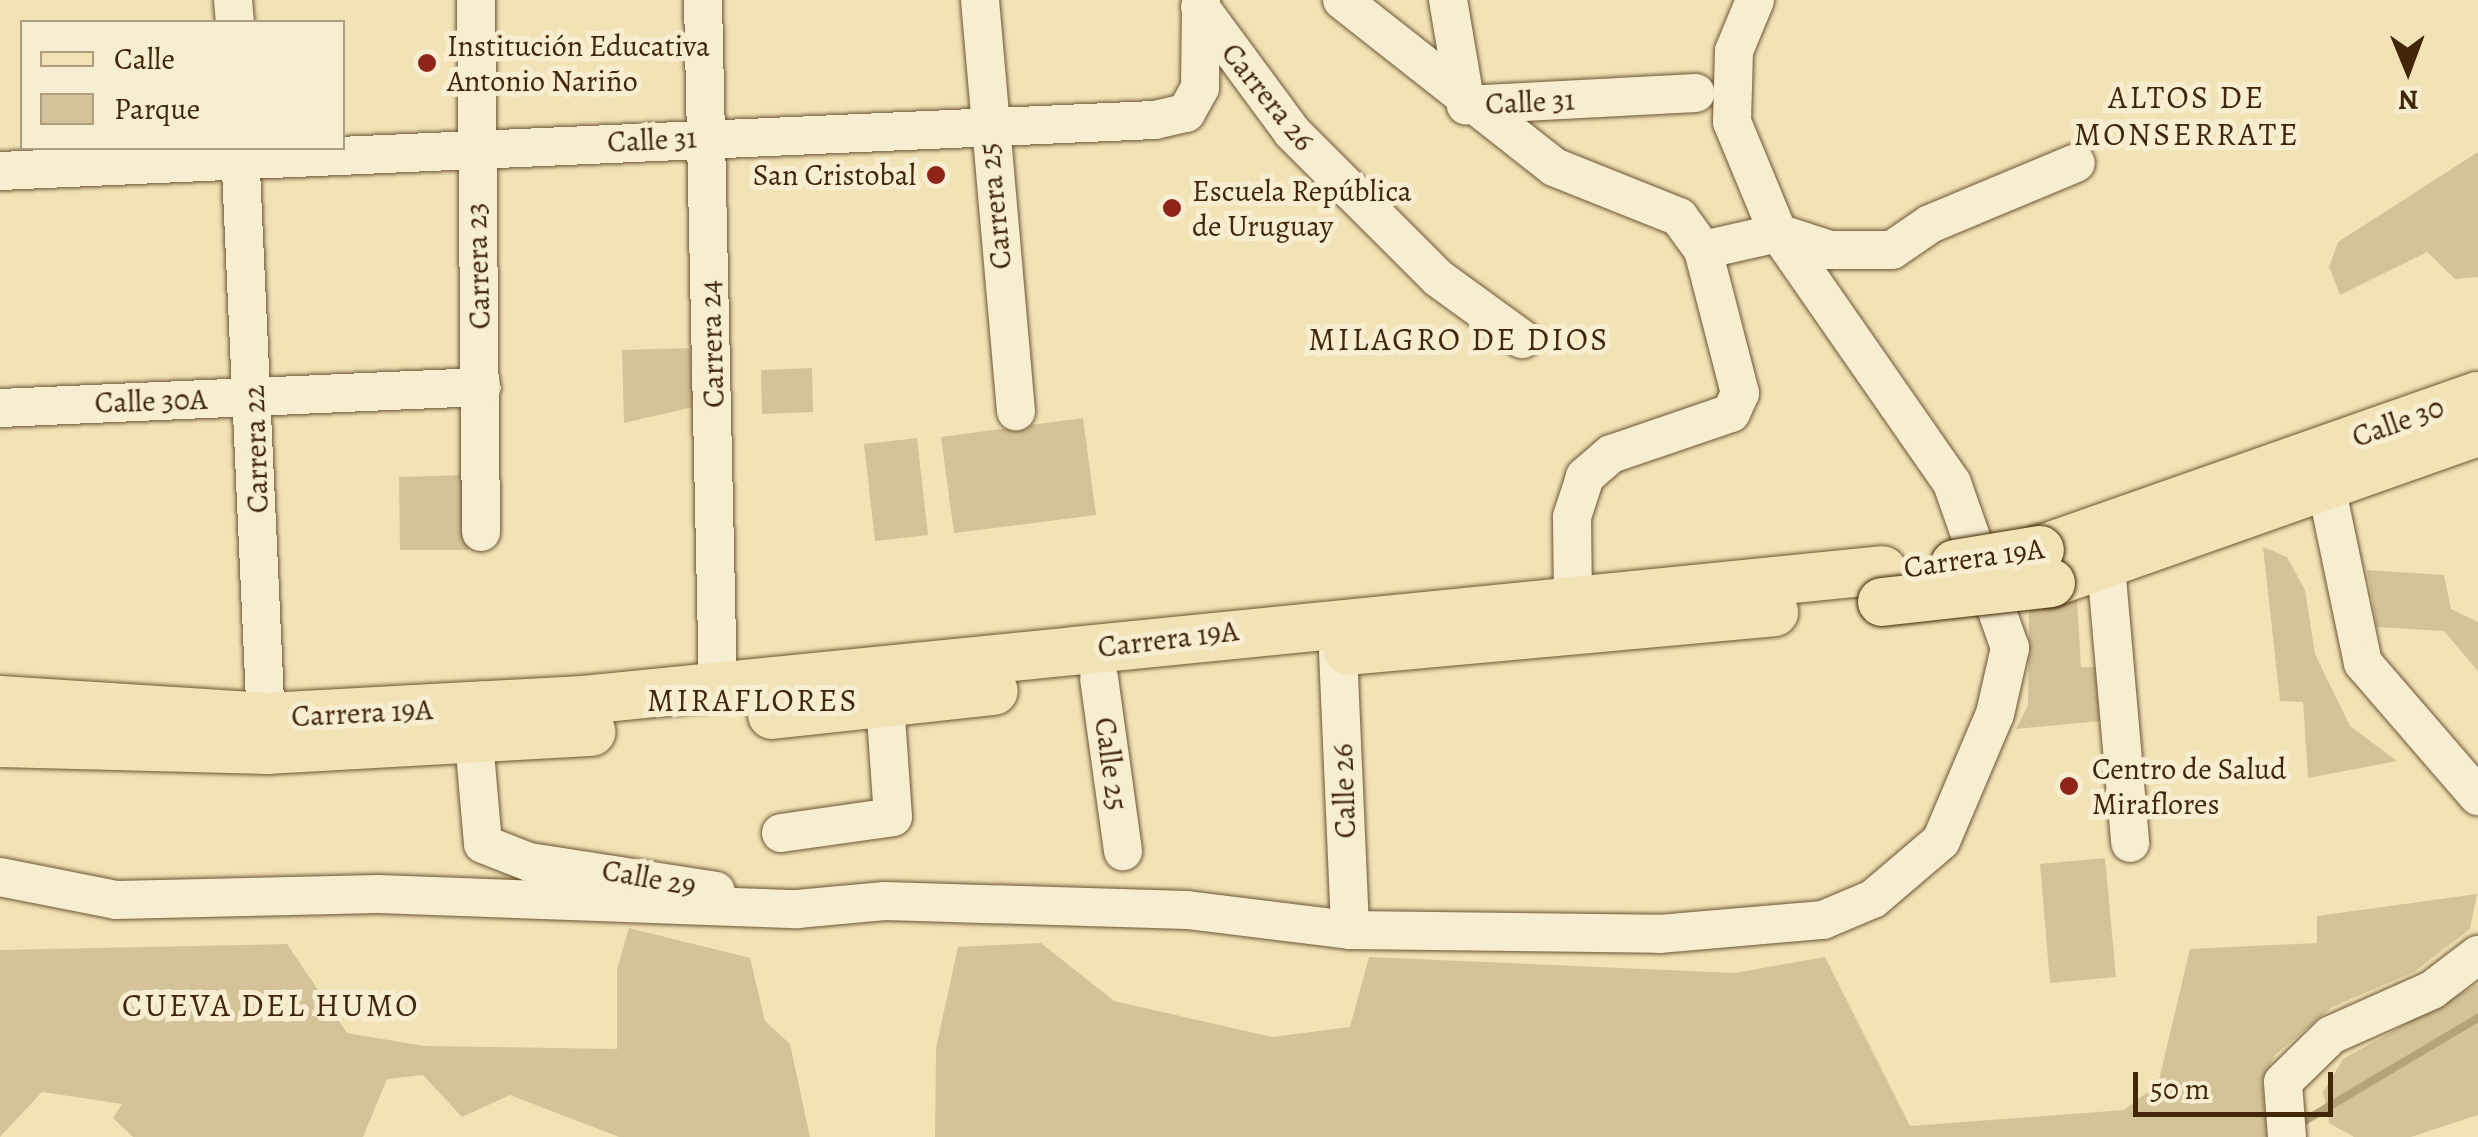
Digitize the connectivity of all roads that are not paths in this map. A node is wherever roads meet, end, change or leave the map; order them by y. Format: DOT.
graph roads {
  1 [pos="476,0"];
  2 [pos="703,0"];
  3 [pos="980,0"];
  4 [pos="1342,0"];
  5 [pos="1448,0"];
  6 [pos="1755,0"];
  7 [pos="1201,4"];
  8 [pos="1696,93"];
  9 [pos="1466,105"];
  10 [pos="986,123"];
  11 [pos="705,137"];
  12 [pos="474,151"];
  13 [pos="240,155"];
  14 [pos="2076,163"];
  15 [pos="0,171"];
  16 [pos="1778,233"];
  17 [pos="1702,250"];
  18 [pos="1522,339"];
  19 [pos="482,387"];
  20 [pos="2478,396"];
  21 [pos="254,397"];
  22 [pos="0,408"];
  23 [pos="1016,411"];
  24 [pos="2478,432"];
  25 [pos="2322,467"];
  26 [pos="480,532"];
  27 [pos="2045,566"];
  28 [pos="2106,566"];
  29 [pos="1883,586"];
  30 [pos="1573,595"];
  31 [pos="1338,652"];
  32 [pos="1098,678"];
  33 [pos="0,680"];
  34 [pos="718,689"];
  35 [pos="0,700"];
  36 [pos="98,704"];
  37 [pos="885,704"];
  38 [pos="267,734"];
  39 [pos="474,741"];
  40 [pos="0,744"];
  41 [pos="2478,796"];
  42 [pos="781,834"];
  43 [pos="2130,842"];
  44 [pos="1123,851"];
  45 [pos="0,877"];
  46 [pos="797,909"];
  47 [pos="1350,930"];
  48 [pos="2478,956"];
  49 [pos="2287,1137"];
  1 -- 12 [label="street, Carrera 23"];
  2 -- 11 [label="street, Carrera 24"];
  3 -- 10 [label="street, Carrera 25"];
  4 -- 9 [label="street, Calle 31"];
  5 -- 9 [label="street"];
  6 -- 16 [label="street"];
  7 -- 10 [label="street, Calle 31"];
  7 -- 18 [label="street, Carrera 26"];
  8 -- 9 [label="street, Calle 31"];
  9 -- 17 [label="street"];
  10 -- 11 [label="street, Calle 31"];
  10 -- 23 [label="street, Carrera 25"];
  11 -- 12 [label="street, Calle 31"];
  11 -- 34 [label="street, Carrera 24"];
  12 -- 13 [label="street, Calle 31"];
  12 -- 19 [label="street, Carrera 23"];
  13 -- 15 [label="street, Calle 31"];
  13 -- 21 [label="street, Carrera 22"];
  14 -- 16 [label="street"];
  16 -- 17 [label="street"];
  16 -- 47 [label="street"];
  17 -- 30 [label="street"];
  19 -- 21 [label="street, Calle 30A"];
  19 -- 26 [label="street, Carrera 23"];
  20 -- 25 [label="main road, Calle 30"];
  21 -- 22 [label="street, Calle 30A"];
  21 -- 38 [label="street, Carrera 22"];
  24 -- 25 [label="main road, Calle 30"];
  25 -- 27 [label="main road, Carrera 19A"];
  25 -- 28 [label="main road, Carrera 19A"];
  25 -- 41 [label="street"];
  27 -- 28 [label="main road, Carrera 19A"];
  27 -- 29 [label="main road, Carrera 19A, bridge"];
  28 -- 43 [label="street"];
  29 -- 30 [label="main road, Carrera 19A"];
  29 -- 31 [label="main road, Carrera 19A"];
  30 -- 34 [label="main road, Carrera 19A"];
  31 -- 32 [label="main road, Carrera 19A"];
  31 -- 47 [label="street, Calle 26"];
  32 -- 37 [label="main road, Carrera 19A"];
  32 -- 44 [label="street, Calle 25"];
  33 -- 36 [label="street"];
  34 -- 38 [label="main road, Carrera 19A"];
  35 -- 36 [label="main road, Carrera 19A"];
  36 -- 38 [label="main road, Carrera 19A"];
  37 -- 39 [label="main road, Carrera 19A"];
  37 -- 42 [label="street"];
  38 -- 39 [label="main road, Carrera 19A"];
  38 -- 40 [label="main road, Carrera 19A"];
  39 -- 46 [label="street, Calle 29"];
  45 -- 46 [label="street"];
  46 -- 47 [label="street"];
  48 -- 49 [label="street"];
}
